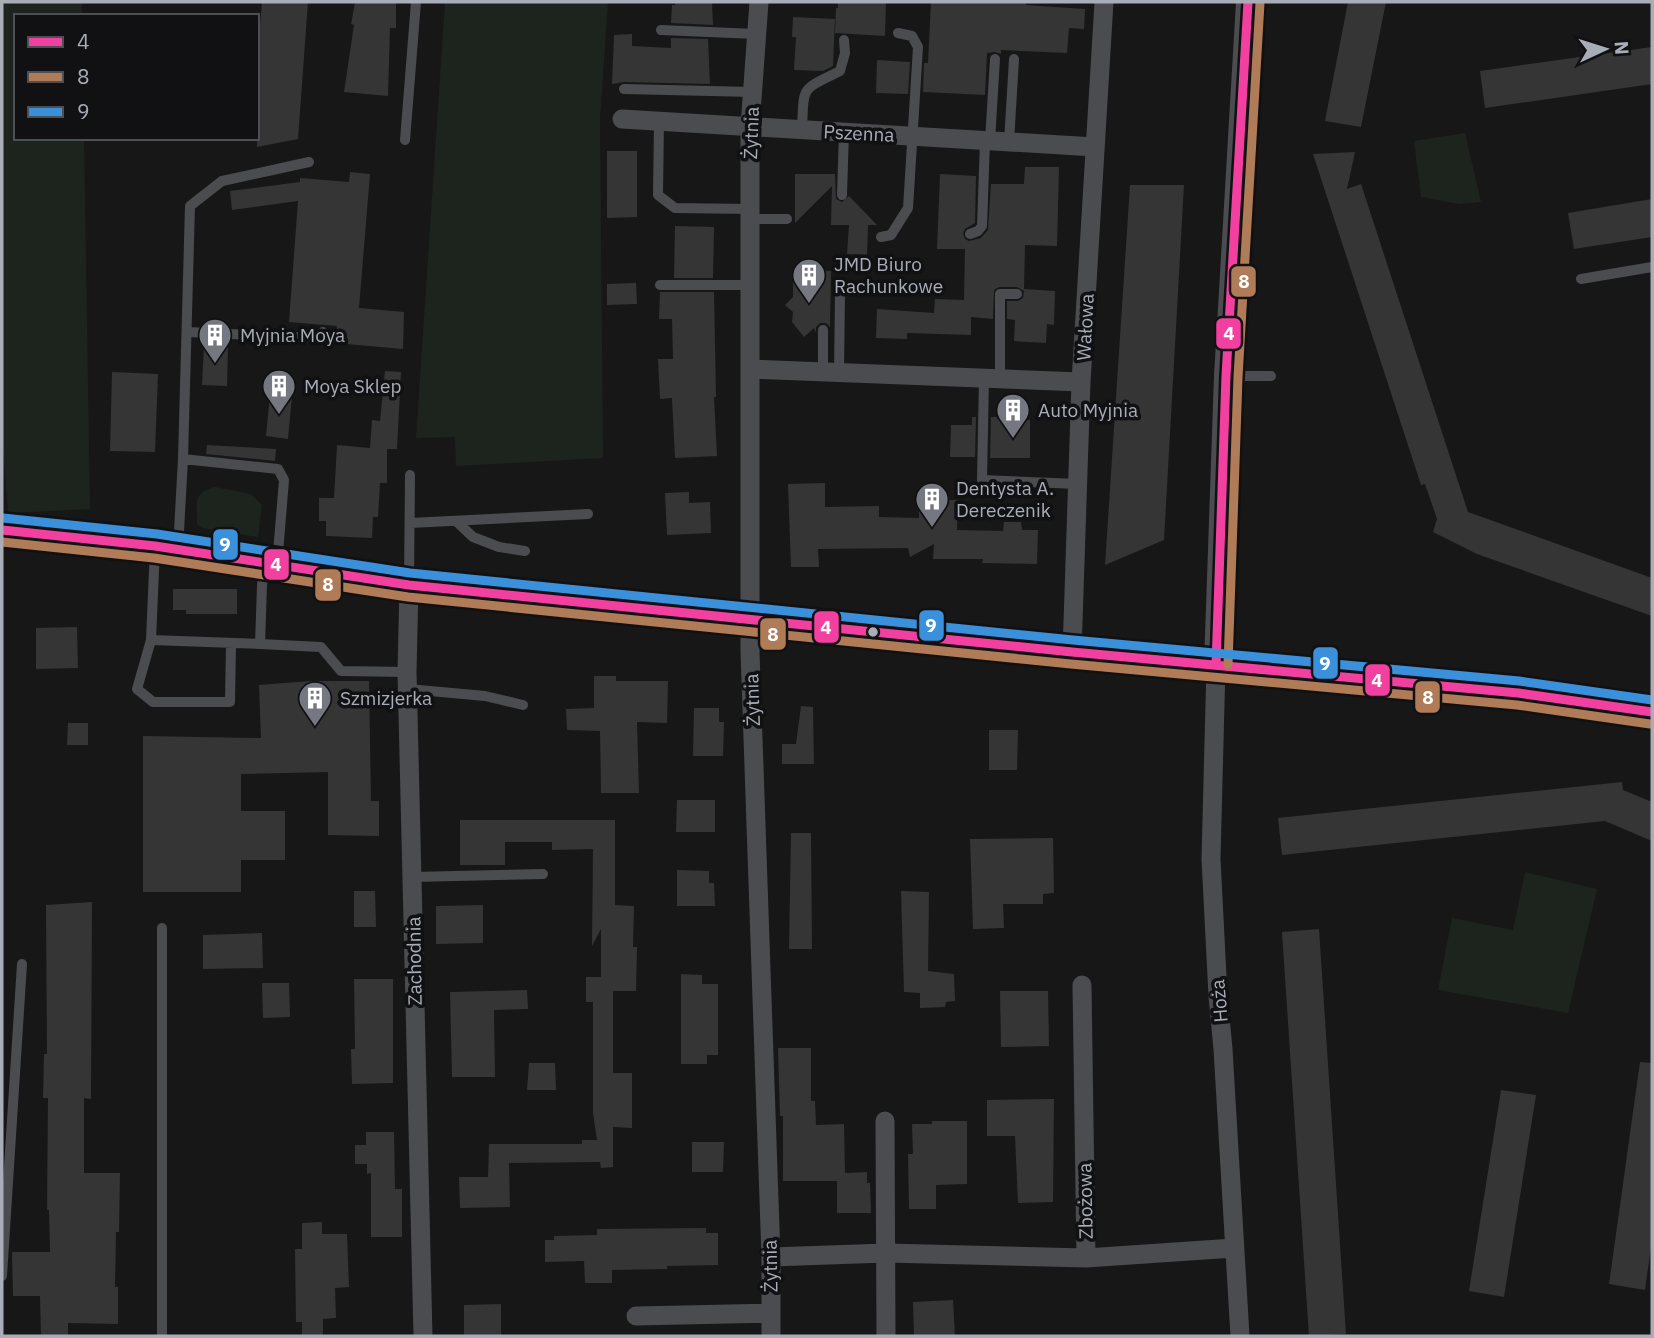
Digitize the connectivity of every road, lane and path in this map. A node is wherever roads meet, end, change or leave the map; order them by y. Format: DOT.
graph roads {
  1 [pos="416,2"];
  2 [pos="758,2"];
  3 [pos="1104,2"];
  4 [pos="1248,2"];
  5 [pos="661,30"];
  6 [pos="898,33"];
  7 [pos="756,34"];
  8 [pos="844,40"];
  9 [pos="995,59"];
  10 [pos="1013,59"];
  11 [pos="624,89"];
  12 [pos="752,92"];
  13 [pos="622,119"];
  14 [pos="659,121"];
  15 [pos="750,127"];
  16 [pos="802,130"];
  17 [pos="844,132"];
  18 [pos="913,136"];
  19 [pos="405,140"];
  20 [pos="995,141"];
  21 [pos="1095,147"];
  22 [pos="309,162"];
  23 [pos="842,195"];
  24 [pos="750,214"];
  25 [pos="787,219"];
  26 [pos="970,234"];
  27 [pos="881,237"];
  28 [pos="1652,267"];
  29 [pos="1581,279"];
  30 [pos="660,285"];
  31 [pos="750,285"];
  32 [pos="840,292"];
  33 [pos="1017,294"];
  34 [pos="823,330"];
  35 [pos="188,332"];
  36 [pos="323,332"];
  37 [pos="750,369"];
  38 [pos="831,372"];
  39 [pos="1226,376"];
  40 [pos="1271,376"];
  41 [pos="992,379"];
  42 [pos="1081,382"];
  43 [pos="183,459"];
  44 [pos="410,475"];
  45 [pos="1078,484"];
  46 [pos="588,514"];
  47 [pos="456,521"];
  48 [pos="410,523"];
  49 [pos="2,530"];
  50 [pos="167,546"];
  51 [pos="525,551"];
  52 [pos="271,564"];
  53 [pos="409,585"];
  54 [pos="750,619"];
  55 [pos="151,640"];
  56 [pos="231,643"];
  57 [pos="260,644"];
  58 [pos="1072,652"];
  59 [pos="1216,665"];
  60 [pos="408,680"];
  61 [pos="523,705"];
  62 [pos="1652,712"];
  63 [pos="543,874"];
  64 [pos="412,877"];
  65 [pos="162,928"];
  66 [pos="22,964"];
  67 [pos="1082,985"];
  68 [pos="885,1121"];
  69 [pos="1234,1248"];
  70 [pos="886,1252"];
  71 [pos="771,1257"];
  72 [pos="1086,1258"];
  73 [pos="2,1276"];
  74 [pos="771,1313"];
  75 [pos="636,1316"];
  76 [pos="162,1336"];
  77 [pos="423,1336"];
  78 [pos="771,1336"];
  79 [pos="886,1336"];
  80 [pos="1240,1336"];
  1 -- 19 [label="lane"];
  2 -- 7 [label="street, Żytnia"];
  3 -- 21 [label="street, Wałowa"];
  4 -- 39 [label="street"];
  5 -- 7 [label="lane"];
  6 -- 18 [label="lane"];
  7 -- 12 [label="street, Żytnia"];
  8 -- 16 [label="lane"];
  9 -- 20 [label="lane"];
  10 -- 20 [label="lane"];
  11 -- 12 [label="lane"];
  12 -- 15 [label="street, Żytnia"];
  13 -- 14 [label="street, Pszenna"];
  14 -- 15 [label="street, Pszenna"];
  14 -- 24 [label="lane"];
  15 -- 16 [label="street, Pszenna"];
  15 -- 24 [label="street, Żytnia"];
  16 -- 17 [label="street, Pszenna"];
  17 -- 18 [label="street, Pszenna"];
  17 -- 23 [label="lane"];
  18 -- 20 [label="street, Pszenna"];
  18 -- 27 [label="lane"];
  20 -- 21 [label="street, Pszenna"];
  20 -- 26 [label="lane"];
  21 -- 42 [label="street, Wałowa"];
  22 -- 35 [label="lane"];
  24 -- 25 [label="lane"];
  24 -- 31 [label="street, Żytnia"];
  28 -- 29 [label="lane"];
  30 -- 31 [label="lane"];
  31 -- 37 [label="street, Żytnia"];
  32 -- 38 [label="lane"];
  33 -- 41 [label="lane"];
  34 -- 38 [label="lane"];
  35 -- 36 [label="lane"];
  35 -- 43 [label="lane"];
  37 -- 38 [label="street"];
  37 -- 54 [label="street, Żytnia"];
  38 -- 41 [label="street"];
  39 -- 40 [label="lane"];
  39 -- 59 [label="street"];
  41 -- 42 [label="street"];
  41 -- 45 [label="lane"];
  42 -- 45 [label="street, Wałowa"];
  43 -- 50 [label="lane"];
  43 -- 52 [label="lane"];
  44 -- 48 [label="lane"];
  45 -- 58 [label="street, Wałowa"];
  46 -- 47 [label="lane"];
  47 -- 48 [label="lane"];
  47 -- 51 [label="lane"];
  48 -- 53 [label="lane"];
  49 -- 50 [label="street"];
  50 -- 52 [label="street"];
  50 -- 55 [label="lane"];
  52 -- 53 [label="street"];
  52 -- 57 [label="lane"];
  53 -- 54 [label="street"];
  53 -- 60 [label="street, Zachodnia"];
  54 -- 58 [label="street"];
  54 -- 71 [label="street, Żytnia"];
  55 -- 56 [label="lane"];
  55 -- 56 [label="lane"];
  56 -- 57 [label="lane"];
  57 -- 60 [label="lane"];
  58 -- 59 [label="street"];
  59 -- 62 [label="street"];
  59 -- 69 [label="street, Hoża"];
  60 -- 61 [label="lane"];
  60 -- 64 [label="street, Zachodnia"];
  63 -- 64 [label="lane"];
  64 -- 77 [label="street, Zachodnia"];
  65 -- 76 [label="lane"];
  66 -- 73 [label="lane"];
  67 -- 72 [label="street, Zbożowa"];
  68 -- 70 [label="street"];
  69 -- 72 [label="street"];
  69 -- 80 [label="street, Hoża"];
  70 -- 71 [label="street, Zbożowa"];
  70 -- 72 [label="street, Zbożowa"];
  70 -- 79 [label="street"];
  71 -- 74 [label="street, Żytnia"];
  74 -- 75 [label="street, Żytnia"];
  74 -- 78 [label="street, Żytnia"];
}
